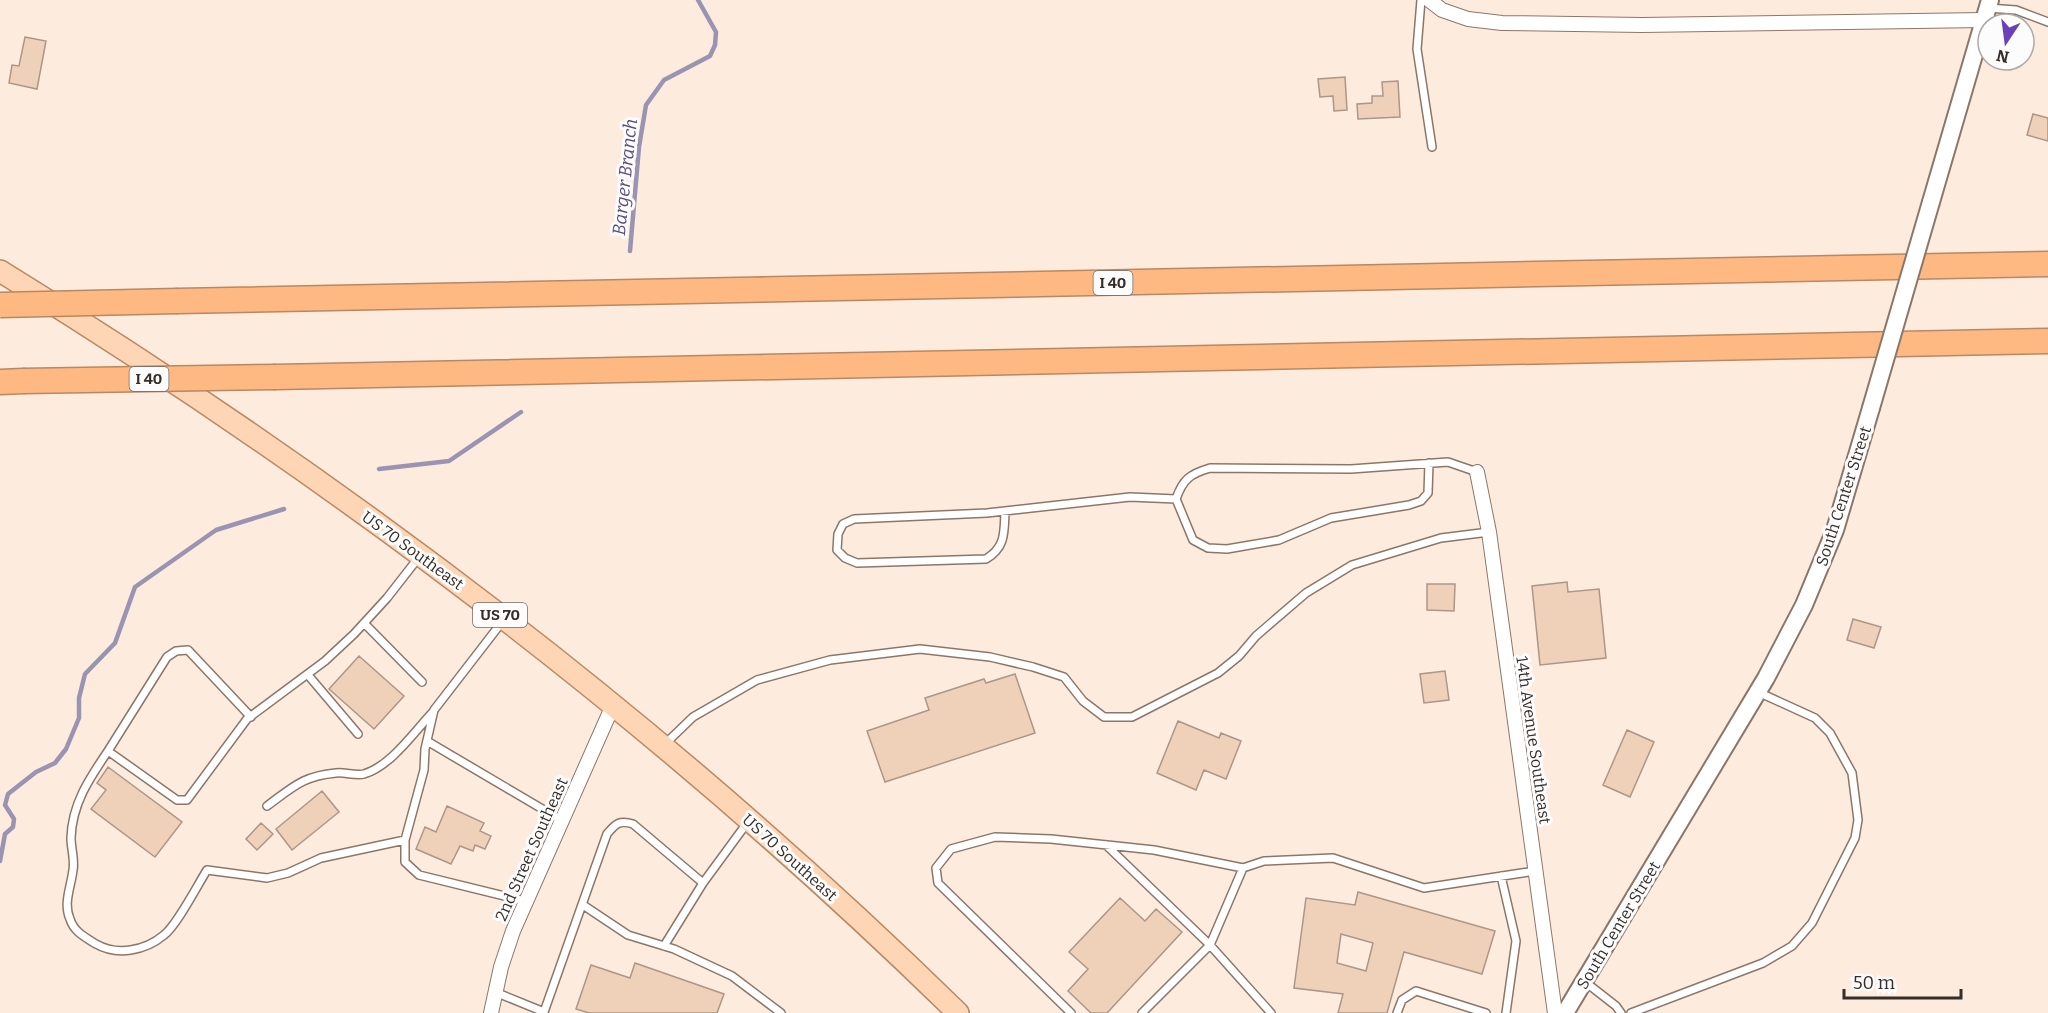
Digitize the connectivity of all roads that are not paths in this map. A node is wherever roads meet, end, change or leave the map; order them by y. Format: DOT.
graph roads {
  1 [pos="1421,0"];
  2 [pos="1429,0"];
  3 [pos="1987,9"];
  4 [pos="2048,22"];
  5 [pos="1432,147"];
  6 [pos="2048,264"];
  7 [pos="0,271"];
  8 [pos="0,305"];
  9 [pos="2048,341"];
  10 [pos="11,381"];
  11 [pos="1429,463"];
  12 [pos="1477,472"];
  13 [pos="1176,499"];
  14 [pos="1005,511"];
  15 [pos="1489,532"];
  16 [pos="420,555"];
  17 [pos="505,618"];
  18 [pos="364,623"];
  19 [pos="308,675"];
  20 [pos="422,682"];
  21 [pos="1758,692"];
  22 [pos="614,703"];
  23 [pos="434,710"];
  24 [pos="250,717"];
  25 [pos="358,734"];
  26 [pos="427,741"];
  27 [pos="663,746"];
  28 [pos="108,751"];
  29 [pos="267,806"];
  30 [pos="561,820"];
  31 [pos="750,820"];
  32 [pos="405,840"];
  33 [pos="1106,845"];
  34 [pos="1244,868"];
  35 [pos="1535,871"];
  36 [pos="1501,876"];
  37 [pos="703,883"];
  38 [pos="525,901"];
  39 [pos="583,905"];
  40 [pos="1210,945"];
  41 [pos="664,946"];
  42 [pos="1584,981"];
  43 [pos="495,992"];
  44 [pos="544,1012"];
  45 [pos="491,1013"];
  46 [pos="781,1013"];
  47 [pos="958,1013"];
  48 [pos="1071,1013"];
  49 [pos="1142,1013"];
  50 [pos="1271,1013"];
  51 [pos="1397,1013"];
  52 [pos="1486,1013"];
  53 [pos="1506,1013"];
  54 [pos="1555,1013"];
  55 [pos="1565,1013"];
  56 [pos="1621,1013"];
  57 [pos="1631,1013"];
  1 -- 5 [label="lane"];
  2 -- 3 [label="street"];
  3 -- 4 [label="lane"];
  3 -- 21 [label="street, South Center Street, bridge"];
  6 -- 8 [label="highway, I 40, bridge"];
  7 -- 16 [label="main road, US 70 Southeast / US 70"];
  9 -- 10 [label="highway, I 40, bridge"];
  11 -- 12 [label="lane"];
  11 -- 13 [label="lane"];
  11 -- 13 [label="lane"];
  12 -- 15 [label="street, 14th Avenue Southeast"];
  13 -- 14 [label="lane"];
  14 -- 14 [label="lane"];
  15 -- 27 [label="lane"];
  15 -- 35 [label="street, 14th Avenue Southeast"];
  16 -- 17 [label="main road, US 70 Southeast / US 70"];
  16 -- 18 [label="lane"];
  17 -- 22 [label="main road, US 70 Southeast / US 70"];
  17 -- 23 [label="lane"];
  18 -- 19 [label="lane"];
  18 -- 20 [label="lane"];
  19 -- 24 [label="lane"];
  19 -- 25 [label="lane"];
  21 -- 42 [label="street, South Center Street"];
  21 -- 57 [label="lane"];
  22 -- 27 [label="main road, US 70 Southeast / US 70"];
  22 -- 30 [label="street, 2nd Street Southeast"];
  23 -- 26 [label="lane"];
  23 -- 29 [label="lane"];
  24 -- 28 [label="lane"];
  24 -- 28 [label="lane"];
  26 -- 30 [label="lane"];
  26 -- 32 [label="lane"];
  27 -- 31 [label="main road, US 70 Southeast / US 70"];
  28 -- 32 [label="lane"];
  30 -- 38 [label="street, 2nd Street Southeast"];
  31 -- 37 [label="lane"];
  31 -- 47 [label="main road, US 70 Southeast / US 70"];
  32 -- 38 [label="lane"];
  33 -- 34 [label="lane"];
  33 -- 40 [label="lane"];
  33 -- 48 [label="lane"];
  34 -- 36 [label="lane"];
  34 -- 40 [label="lane"];
  35 -- 36 [label="lane"];
  35 -- 54 [label="street, 14th Avenue Southeast"];
  36 -- 53 [label="lane"];
  37 -- 39 [label="lane"];
  37 -- 41 [label="lane"];
  38 -- 43 [label="street, 2nd Street Southeast"];
  39 -- 41 [label="lane"];
  39 -- 44 [label="lane"];
  40 -- 49 [label="lane"];
  40 -- 50 [label="lane"];
  41 -- 46 [label="lane"];
  42 -- 55 [label="street, South Center Street"];
  42 -- 56 [label="lane"];
  43 -- 44 [label="lane"];
  43 -- 45 [label="street, 2nd Street Southeast"];
  51 -- 52 [label="lane"];
}
